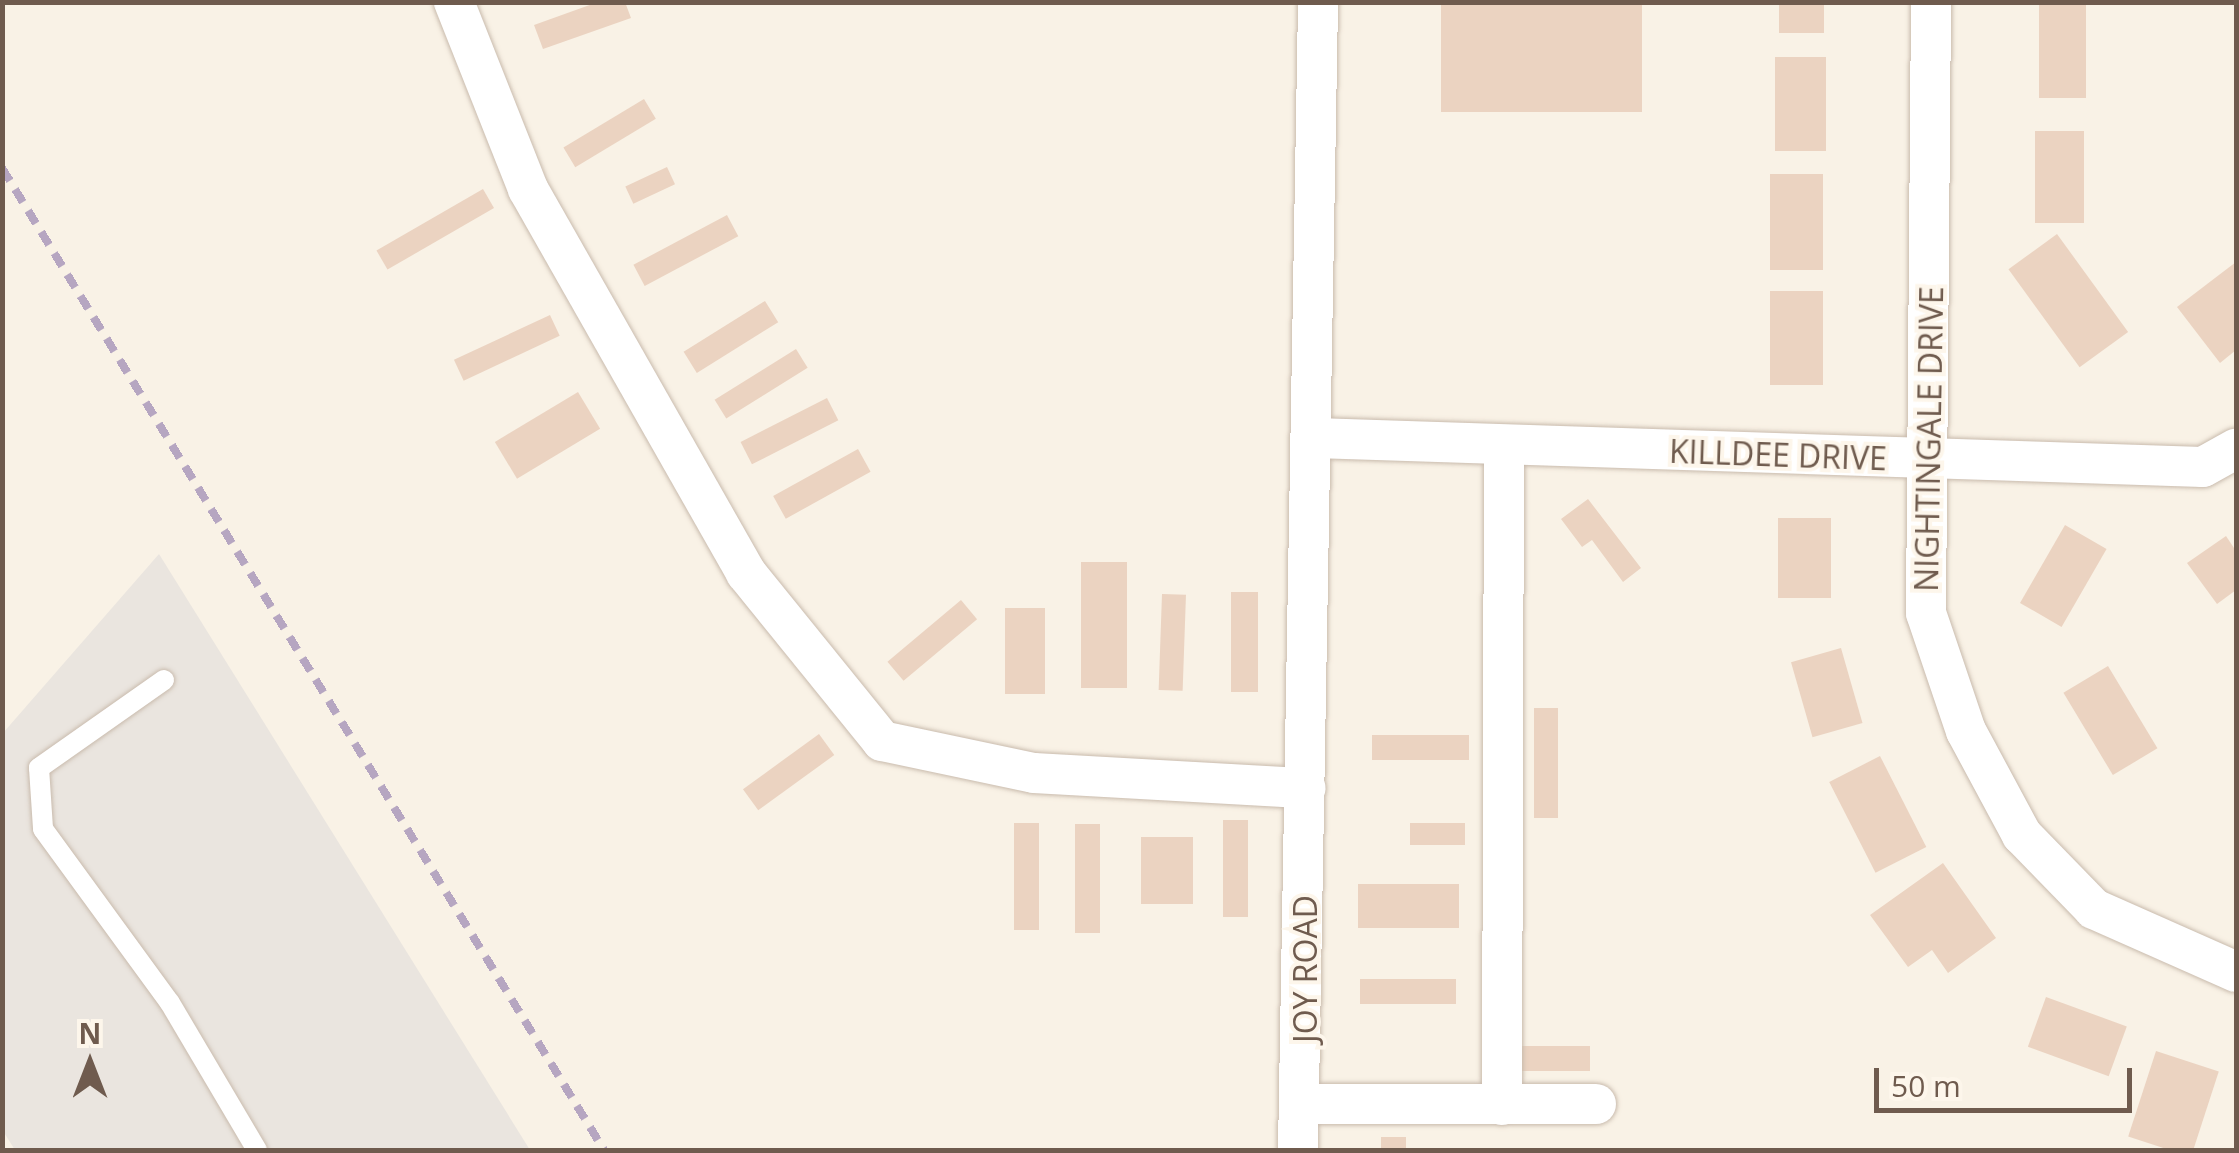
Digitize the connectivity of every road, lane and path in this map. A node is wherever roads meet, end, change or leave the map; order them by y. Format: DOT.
graph roads {
  1 [pos="454,2"];
  2 [pos="1318,2"];
  3 [pos="1931,2"];
  4 [pos="1315,438"];
  5 [pos="1504,446"];
  6 [pos="2236,449"];
  7 [pos="1922,460"];
  8 [pos="164,680"];
  9 [pos="1306,788"];
  10 [pos="2236,972"];
  11 [pos="1304,1104"];
  12 [pos="1596,1104"];
  13 [pos="1502,1105"];
  14 [pos="257,1150"];
  15 [pos="1298,1150"];
  1 -- 9 [label="street"];
  2 -- 4 [label="street, JOY ROAD"];
  3 -- 7 [label="street, NIGHTINGALE DRIVE"];
  4 -- 5 [label="street, KILLDEE DRIVE"];
  4 -- 9 [label="street, JOY ROAD"];
  5 -- 7 [label="street, KILLDEE DRIVE"];
  5 -- 13 [label="street"];
  6 -- 7 [label="street, KILLDEE DRIVE"];
  7 -- 10 [label="street, NIGHTINGALE DRIVE"];
  8 -- 14 [label="lane"];
  9 -- 11 [label="street, JOY ROAD"];
  11 -- 13 [label="street"];
  11 -- 15 [label="street, JOY ROAD"];
  12 -- 13 [label="street"];
}
